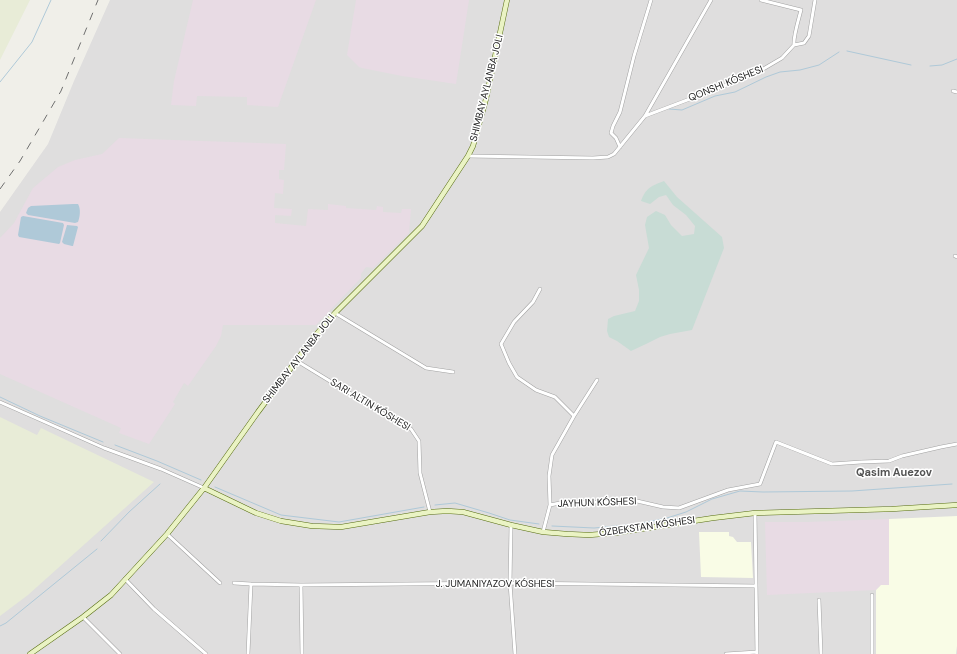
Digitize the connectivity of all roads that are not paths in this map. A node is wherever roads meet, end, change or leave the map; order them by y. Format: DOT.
graph roads {
  1 [pos="507,0"];
  2 [pos="651,0"];
  3 [pos="711,0"];
  4 [pos="761,0"];
  5 [pos="815,0"];
  6 [pos="794,45"];
  7 [pos="953,91"];
  8 [pos="957,92"];
  9 [pos="645,116"];
  10 [pos="620,147"];
  11 [pos="468,156"];
  12 [pos="540,289"];
  13 [pos="335,313"];
  14 [pos="297,361"];
  15 [pos="453,372"];
  16 [pos="597,380"];
  17 [pos="0,402"];
  18 [pos="574,416"];
  19 [pos="957,444"];
  20 [pos="204,488"];
  21 [pos="550,505"];
  22 [pos="957,505"];
  23 [pos="430,512"];
  24 [pos="755,514"];
  25 [pos="511,526"];
  26 [pos="543,532"];
  27 [pos="167,534"];
  28 [pos="125,579"];
  29 [pos="234,583"];
  30 [pos="510,583"];
  31 [pos="220,584"];
  32 [pos="251,584"];
  33 [pos="301,585"];
  34 [pos="756,586"];
  35 [pos="872,595"];
  36 [pos="819,600"];
  37 [pos="83,617"];
  38 [pos="758,653"];
  39 [pos="30,654"];
  40 [pos="120,654"];
  41 [pos="206,654"];
  42 [pos="248,654"];
  43 [pos="302,654"];
  44 [pos="514,654"];
  45 [pos="726,654"];
  46 [pos="821,654"];
  47 [pos="872,654"];
  1 -- 11 [label="main road"];
  2 -- 10 [label="street"];
  3 -- 9 [label="street"];
  4 -- 6 [label="street"];
  5 -- 6 [label="street"];
  6 -- 9 [label="street"];
  7 -- 8 [label="street"];
  9 -- 10 [label="street"];
  10 -- 11 [label="street"];
  11 -- 13 [label="main road"];
  12 -- 18 [label="street"];
  13 -- 14 [label="main road"];
  13 -- 15 [label="street"];
  14 -- 20 [label="main road"];
  14 -- 23 [label="street"];
  16 -- 18 [label="street, JAYHUN KÓSHESI"];
  17 -- 20 [label="street"];
  18 -- 21 [label="street, JAYHUN KÓSHESI"];
  19 -- 21 [label="street, JAYHUN KÓSHESI"];
  20 -- 23 [label="main road, ÓZBEKSTAN KÓSHESI"];
  20 -- 27 [label="main road"];
  21 -- 26 [label="street, JAYHUN KÓSHESI"];
  22 -- 24 [label="main road, ÓZBEKSTAN KÓSHESI"];
  23 -- 25 [label="main road, ÓZBEKSTAN KÓSHESI"];
  24 -- 26 [label="main road, ÓZBEKSTAN KÓSHESI"];
  24 -- 34 [label="street"];
  25 -- 26 [label="main road, ÓZBEKSTAN KÓSHESI"];
  25 -- 30 [label="street"];
  27 -- 28 [label="main road"];
  27 -- 31 [label="street"];
  28 -- 37 [label="main road"];
  28 -- 41 [label="street"];
  29 -- 32 [label="street, J. JUMANIYAZOV KÓSHESI"];
  30 -- 33 [label="street, J. JUMANIYAZOV KÓSHESI"];
  30 -- 34 [label="street, J. JUMANIYAZOV KÓSHESI"];
  30 -- 44 [label="street"];
  32 -- 33 [label="street, J. JUMANIYAZOV KÓSHESI"];
  32 -- 42 [label="street"];
  33 -- 43 [label="street"];
  34 -- 38 [label="street"];
  35 -- 47 [label="street"];
  36 -- 46 [label="street"];
  37 -- 39 [label="main road"];
  37 -- 40 [label="street"];
  38 -- 45 [label="street"];
}
